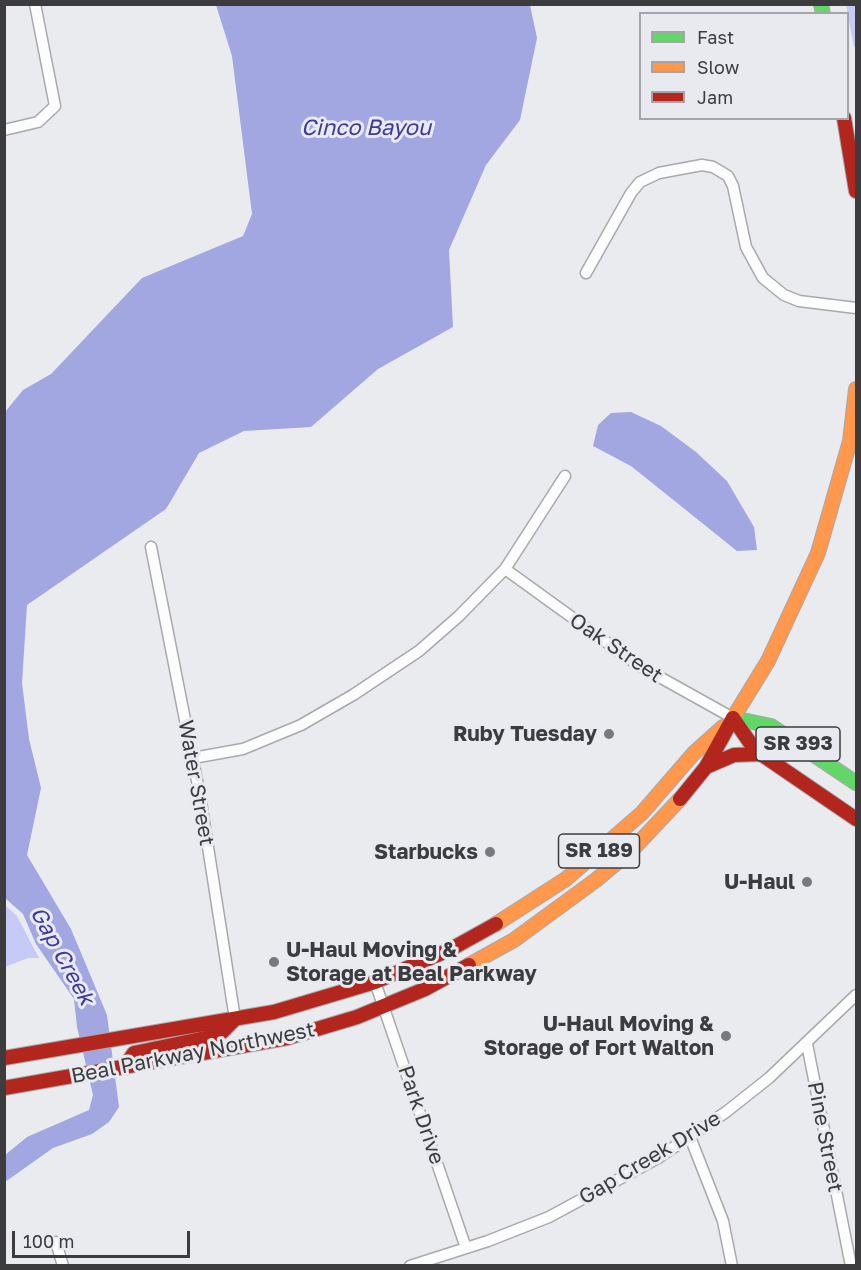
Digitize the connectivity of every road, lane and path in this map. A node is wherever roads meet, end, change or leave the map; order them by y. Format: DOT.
graph roads {
  1 [pos="35,4"];
  2 [pos="843,120"];
  3 [pos="4,130"];
  4 [pos="856,191"];
  5 [pos="586,273"];
  6 [pos="856,308"];
  7 [pos="856,388"];
  8 [pos="565,476"];
  9 [pos="151,547"];
  10 [pos="505,569"];
  11 [pos="733,718"];
  12 [pos="762,754"];
  13 [pos="193,758"];
  14 [pos="706,767"];
  15 [pos="856,783"];
  16 [pos="856,819"];
  17 [pos="557,885"];
  18 [pos="498,950"];
  19 [pos="375,982"];
  20 [pos="856,995"];
  21 [pos="385,1007"];
  22 [pos="235,1019"];
  23 [pos="807,1044"];
  24 [pos="4,1058"];
  25 [pos="124,1068"];
  26 [pos="4,1088"];
  27 [pos="690,1137"];
  28 [pos="56,1242"];
  29 [pos="466,1248"];
  30 [pos="63,1266"];
  31 [pos="410,1266"];
  32 [pos="732,1266"];
  33 [pos="851,1266"];
  1 -- 3 [label="street"];
  2 -- 4 [label="main road"];
  5 -- 6 [label="street"];
  7 -- 11 [label="main road, Beal Parkway Northwest / SR 189"];
  8 -- 10 [label="street"];
  9 -- 13 [label="street, Water Street"];
  10 -- 11 [label="street, Oak Street"];
  10 -- 13 [label="street"];
  11 -- 12 [label="main road, SR 393"];
  11 -- 14 [label="main road, Beal Parkway Northwest / SR 189"];
  11 -- 15 [label="main road, SR 393"];
  11 -- 17 [label="main road, Beal Parkway Northwest / SR 189"];
  12 -- 14 [label="main road"];
  12 -- 16 [label="main road, SR 393"];
  13 -- 22 [label="street, Water Street"];
  14 -- 18 [label="main road, Beal Parkway Northwest / SR 189"];
  17 -- 18 [label="main road"];
  17 -- 19 [label="main road, Beal Parkway Northwest / SR 189"];
  18 -- 21 [label="main road, Beal Parkway Northwest / SR 189"];
  19 -- 21 [label="street, Park Drive"];
  19 -- 22 [label="main road, Beal Parkway Northwest / SR 189"];
  20 -- 23 [label="street, Gap Creek Drive"];
  21 -- 25 [label="main road, Beal Parkway Northwest / SR 189"];
  21 -- 29 [label="street, Park Drive"];
  22 -- 24 [label="main road, Beal Parkway Northwest / SR 189"];
  22 -- 25 [label="main road"];
  23 -- 27 [label="street, Gap Creek Drive"];
  23 -- 33 [label="street, Pine Street"];
  25 -- 26 [label="main road, Beal Parkway Northwest / SR 189"];
  27 -- 29 [label="street, Gap Creek Drive"];
  27 -- 32 [label="street"];
  28 -- 30 [label="street"];
  29 -- 31 [label="street, Gap Creek Drive"];
}
